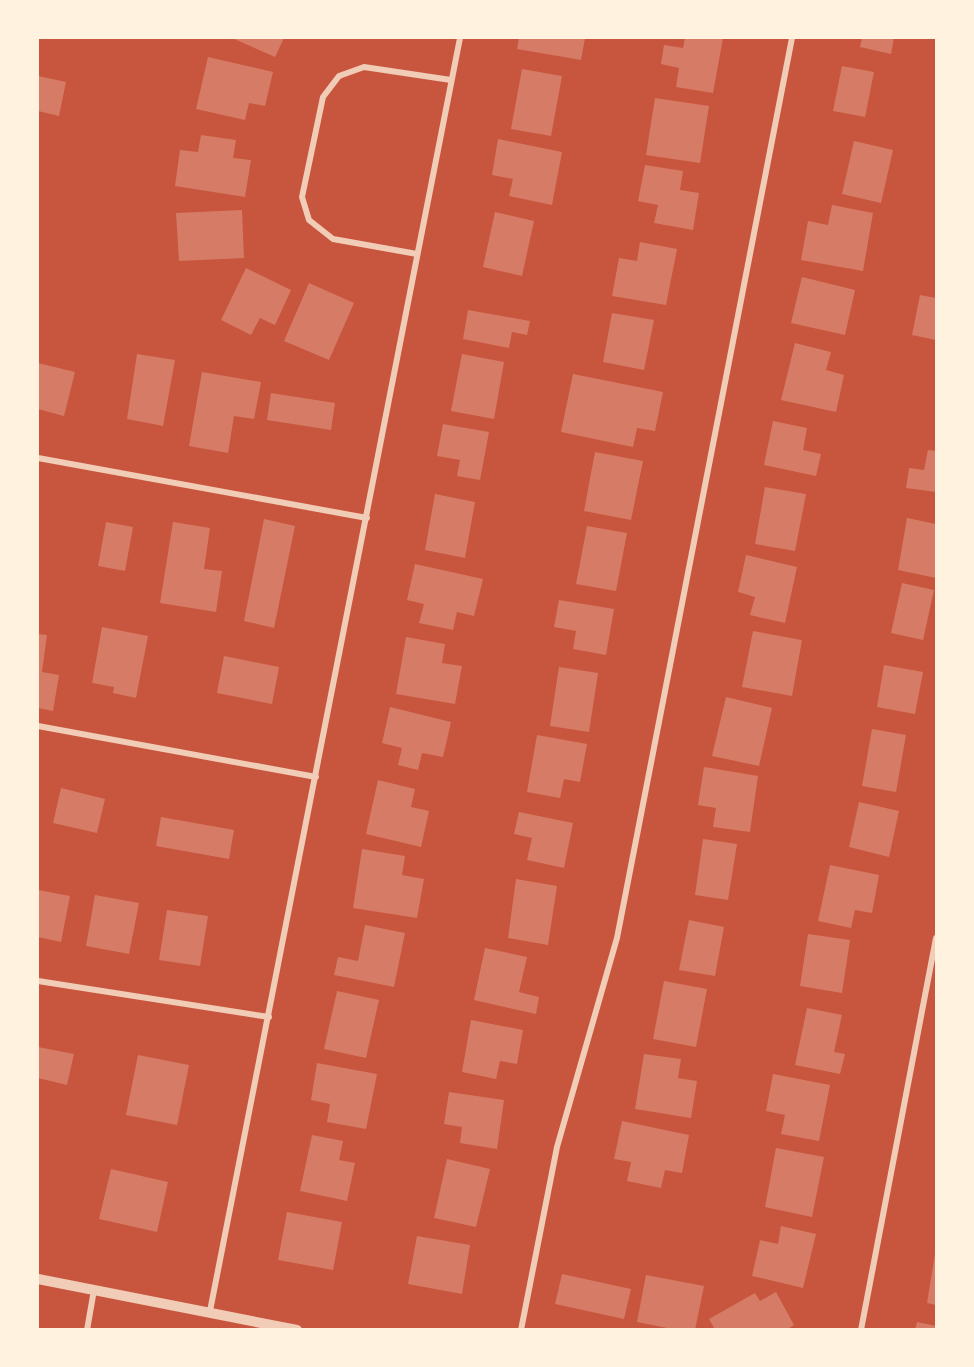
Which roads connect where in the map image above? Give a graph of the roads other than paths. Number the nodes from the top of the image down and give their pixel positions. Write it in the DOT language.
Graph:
graph roads {
  1 [pos="460,38"];
  2 [pos="792,38"];
  3 [pos="451,81"];
  4 [pos="417,254"];
  5 [pos="38,458"];
  6 [pos="368,518"];
  7 [pos="38,726"];
  8 [pos="316,777"];
  9 [pos="936,938"];
  10 [pos="38,981"];
  11 [pos="269,1017"];
  12 [pos="38,1279"];
  13 [pos="94,1290"];
  14 [pos="210,1311"];
  15 [pos="87,1329"];
  16 [pos="297,1329"];
  17 [pos="521,1329"];
  18 [pos="861,1329"];
  1 -- 3 [label="street"];
  2 -- 17 [label="street"];
  3 -- 4 [label="street"];
  3 -- 4 [label="street"];
  4 -- 6 [label="street"];
  5 -- 6 [label="street"];
  6 -- 8 [label="street"];
  7 -- 8 [label="street"];
  8 -- 11 [label="street"];
  9 -- 18 [label="street"];
  10 -- 11 [label="street"];
  11 -- 14 [label="street"];
  12 -- 13 [label="street"];
  13 -- 14 [label="street"];
  13 -- 15 [label="street"];
  14 -- 16 [label="street"];
}
